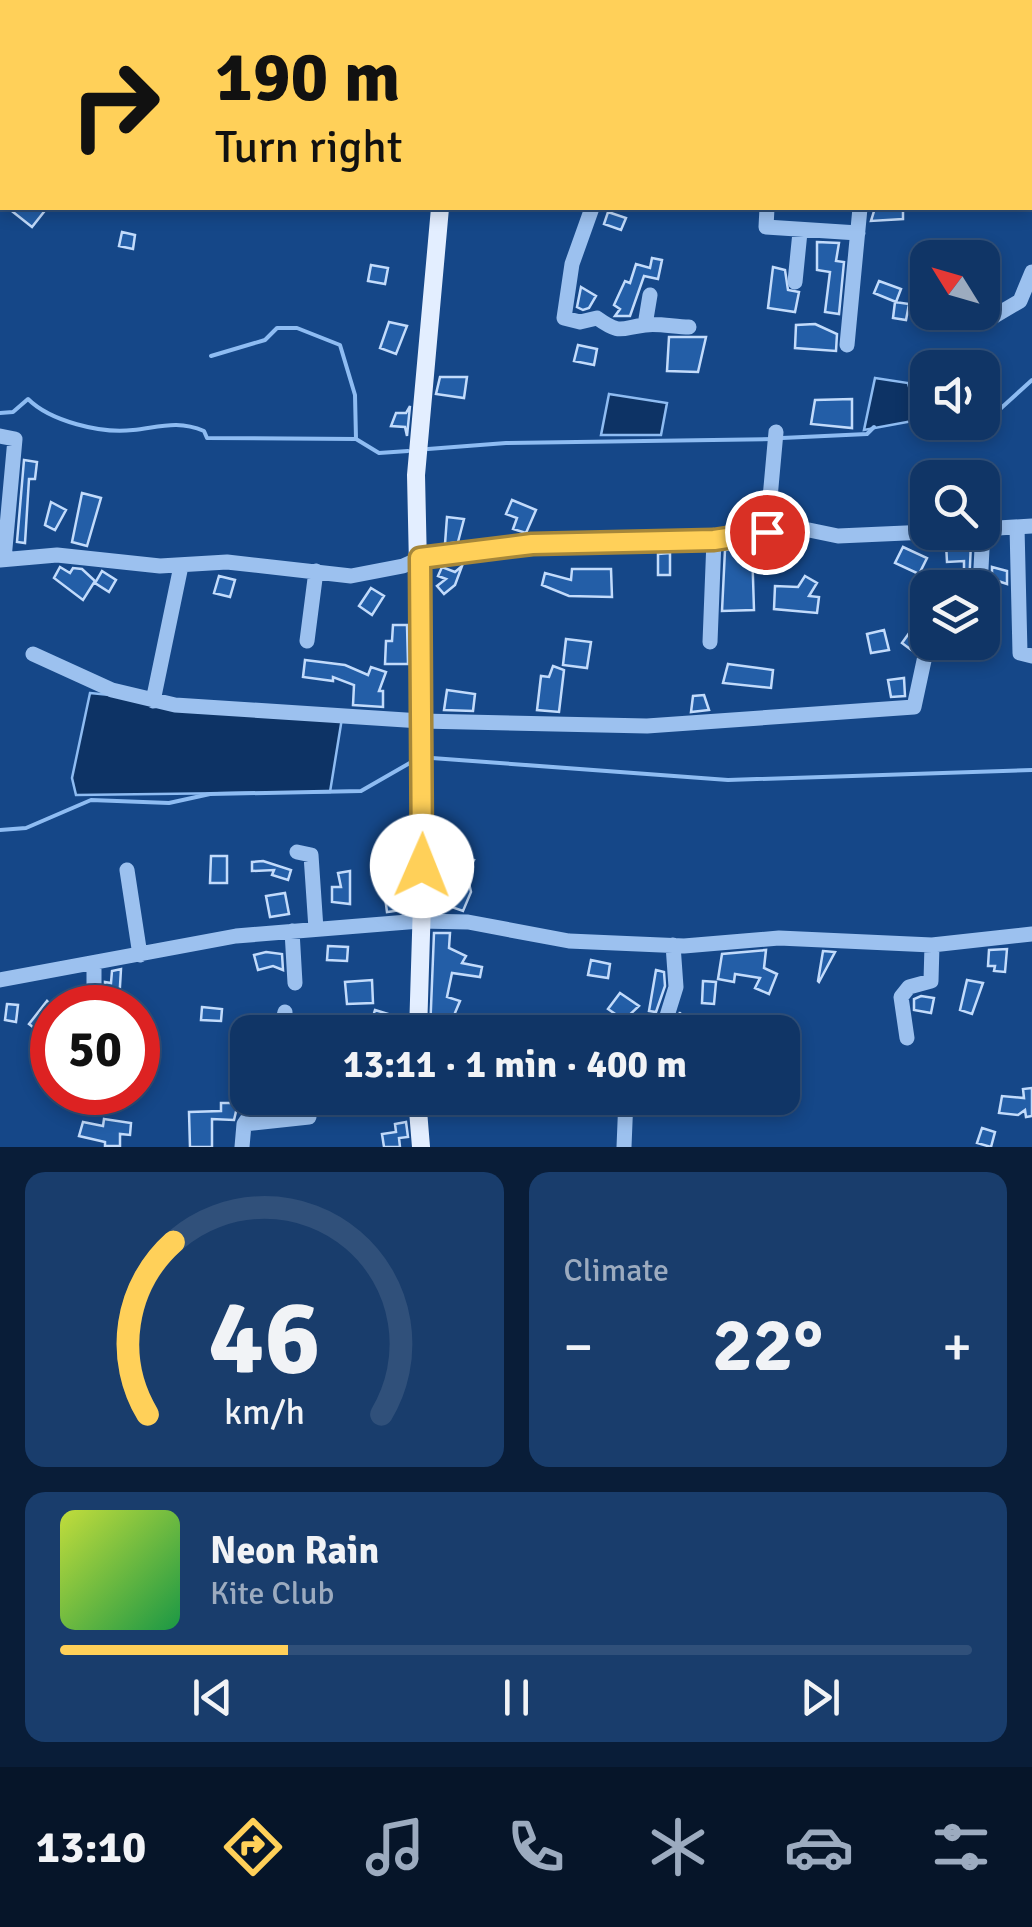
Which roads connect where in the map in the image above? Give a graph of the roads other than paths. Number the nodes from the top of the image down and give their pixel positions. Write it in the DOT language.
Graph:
graph roads {
  1 [pos="440,210"];
  2 [pos="591,210"];
  3 [pos="767,210"];
  4 [pos="860,210"];
  5 [pos="800,232"];
  6 [pos="858,233"];
  7 [pos="1032,272"];
  8 [pos="795,282"];
  9 [pos="650,296"];
  10 [pos="1000,313"];
  11 [pos="644,325"];
  12 [pos="689,327"];
  13 [pos="847,345"];
  14 [pos="776,432"];
  15 [pos="0,436"];
  16 [pos="5,484"];
  17 [pos="1024,526"];
  18 [pos="767,532"];
  19 [pos="910,533"];
  20 [pos="714,540"];
  21 [pos="420,558"];
  22 [pos="2,560"];
  23 [pos="181,566"];
  24 [pos="316,571"];
  25 [pos="1026,616"];
  26 [pos="307,642"];
  27 [pos="710,642"];
  28 [pos="33,654"];
  29 [pos="1032,656"];
  30 [pos="924,660"];
  31 [pos="153,701"];
  32 [pos="421,720"];
  33 [pos="298,852"];
  34 [pos="127,870"];
  35 [pos="420,921"];
  36 [pos="316,929"];
  37 [pos="292,931"];
  38 [pos="1032,934"];
  39 [pos="672,945"];
  40 [pos="932,945"];
  41 [pos="140,955"];
  42 [pos="94,963"];
  43 [pos="0,980"];
  44 [pos="295,983"];
  45 [pos="94,985"];
  46 [pos="285,1012"];
  47 [pos="284,1015"];
  48 [pos="418,1015"];
  49 [pos="667,1015"];
  50 [pos="906,1038"];
  51 [pos="250,1115"];
  52 [pos="418,1115"];
  53 [pos="625,1115"];
  54 [pos="309,1117"];
  55 [pos="244,1124"];
  56 [pos="242,1147"];
  57 [pos="420,1147"];
  58 [pos="624,1147"];
  1 -- 21 [label="main road"];
  2 -- 11 [label="street"];
  3 -- 5 [label="street"];
  4 -- 6 [label="street"];
  5 -- 6 [label="street"];
  5 -- 8 [label="street"];
  6 -- 13 [label="street"];
  7 -- 10 [label="street"];
  9 -- 11 [label="street"];
  11 -- 12 [label="street"];
  14 -- 18 [label="street"];
  15 -- 16 [label="street"];
  16 -- 22 [label="street"];
  17 -- 25 [label="street"];
  18 -- 19 [label="street"];
  18 -- 20 [label="street"];
  20 -- 21 [label="street"];
  20 -- 27 [label="street"];
  21 -- 24 [label="street"];
  21 -- 32 [label="main road"];
  22 -- 23 [label="street"];
  23 -- 24 [label="street"];
  23 -- 31 [label="street"];
  24 -- 26 [label="street"];
  25 -- 29 [label="street"];
  28 -- 31 [label="street"];
  30 -- 32 [label="street"];
  31 -- 32 [label="street"];
  32 -- 35 [label="main road"];
  33 -- 36 [label="street"];
  34 -- 41 [label="street"];
  35 -- 36 [label="street"];
  35 -- 39 [label="street"];
  35 -- 48 [label="main road"];
  36 -- 37 [label="street"];
  37 -- 41 [label="street"];
  37 -- 44 [label="street"];
  38 -- 40 [label="street"];
  39 -- 40 [label="street"];
  39 -- 49 [label="street"];
  40 -- 50 [label="street"];
  41 -- 42 [label="street"];
  42 -- 43 [label="street"];
  42 -- 45 [label="street"];
  46 -- 47 [label="street"];
  51 -- 55 [label="street"];
  52 -- 57 [label="main road"];
  53 -- 58 [label="street"];
  54 -- 55 [label="street"];
  55 -- 56 [label="street"];
}
